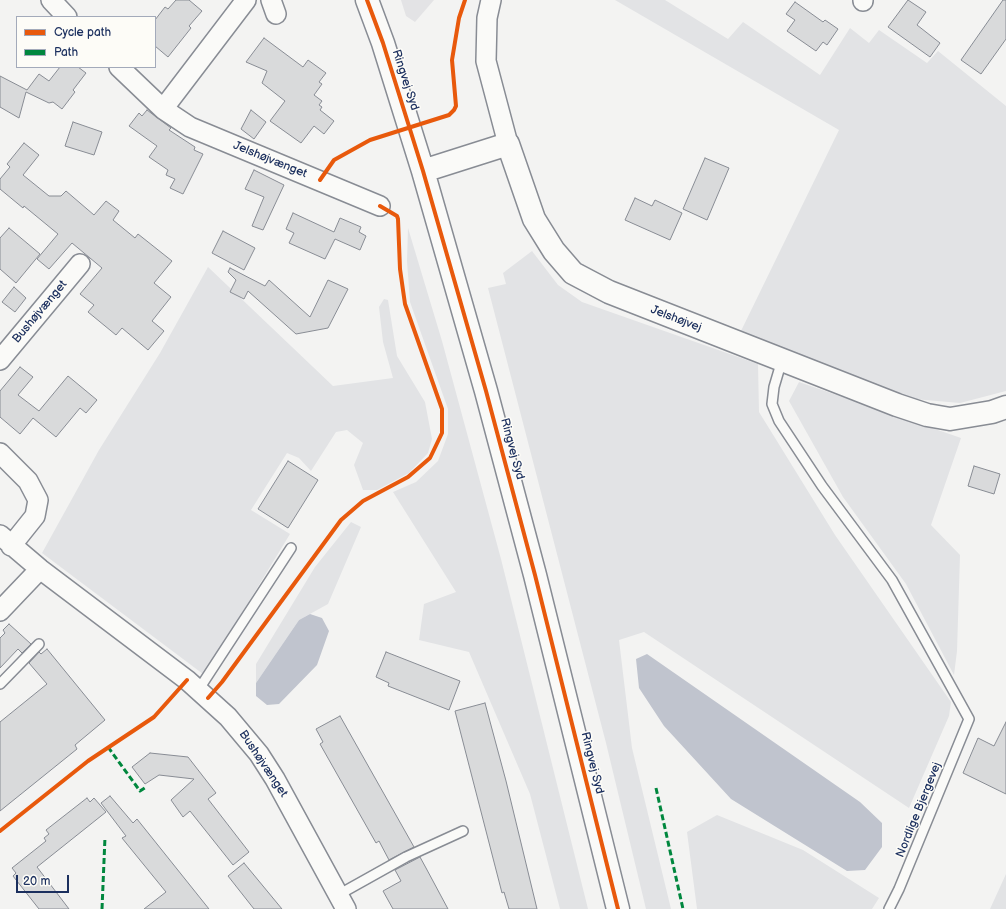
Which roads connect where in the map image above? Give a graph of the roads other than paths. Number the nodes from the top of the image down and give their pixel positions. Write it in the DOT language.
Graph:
graph roads {
  1 [pos="52,0"];
  2 [pos="246,0"];
  3 [pos="367,0"];
  4 [pos="491,0"];
  5 [pos="66,16"];
  6 [pos="120,68"];
  7 [pos="163,110"];
  8 [pos="508,144"];
  9 [pos="423,171"];
  10 [pos="380,206"];
  11 [pos="80,264"];
  12 [pos="0,360"];
  13 [pos="782,360"];
  14 [pos="1006,407"];
  15 [pos="0,453"];
  16 [pos="6,540"];
  17 [pos="291,548"];
  18 [pos="40,569"];
  19 [pos="0,611"];
  20 [pos="39,644"];
  21 [pos="0,684"];
  22 [pos="199,689"];
  23 [pos="463,831"];
  24 [pos="342,902"];
  25 [pos="618,909"];
  26 [pos="889,909"];
  1 -- 5 [label="street"];
  2 -- 7 [label="street"];
  3 -- 9 [label="main road, Ringvej Syd"];
  4 -- 8 [label="street"];
  6 -- 7 [label="street, Jelshøjvænget"];
  7 -- 10 [label="street, Jelshøjvænget"];
  8 -- 9 [label="main road"];
  8 -- 13 [label="main road, Jelshøjvej"];
  9 -- 25 [label="main road, Ringvej Syd"];
  11 -- 12 [label="street, Bushøjvænget"];
  13 -- 14 [label="main road, Jelshøjvej"];
  13 -- 26 [label="lane, Nordlige Bjergevej"];
  15 -- 16 [label="street, Bushøjvænget"];
  16 -- 18 [label="street, Bushøjvænget"];
  17 -- 22 [label="lane"];
  18 -- 19 [label="street"];
  18 -- 22 [label="street, Bushøjvænget"];
  20 -- 21 [label="lane"];
  22 -- 24 [label="street, Bushøjvænget"];
  23 -- 24 [label="lane"];
}
